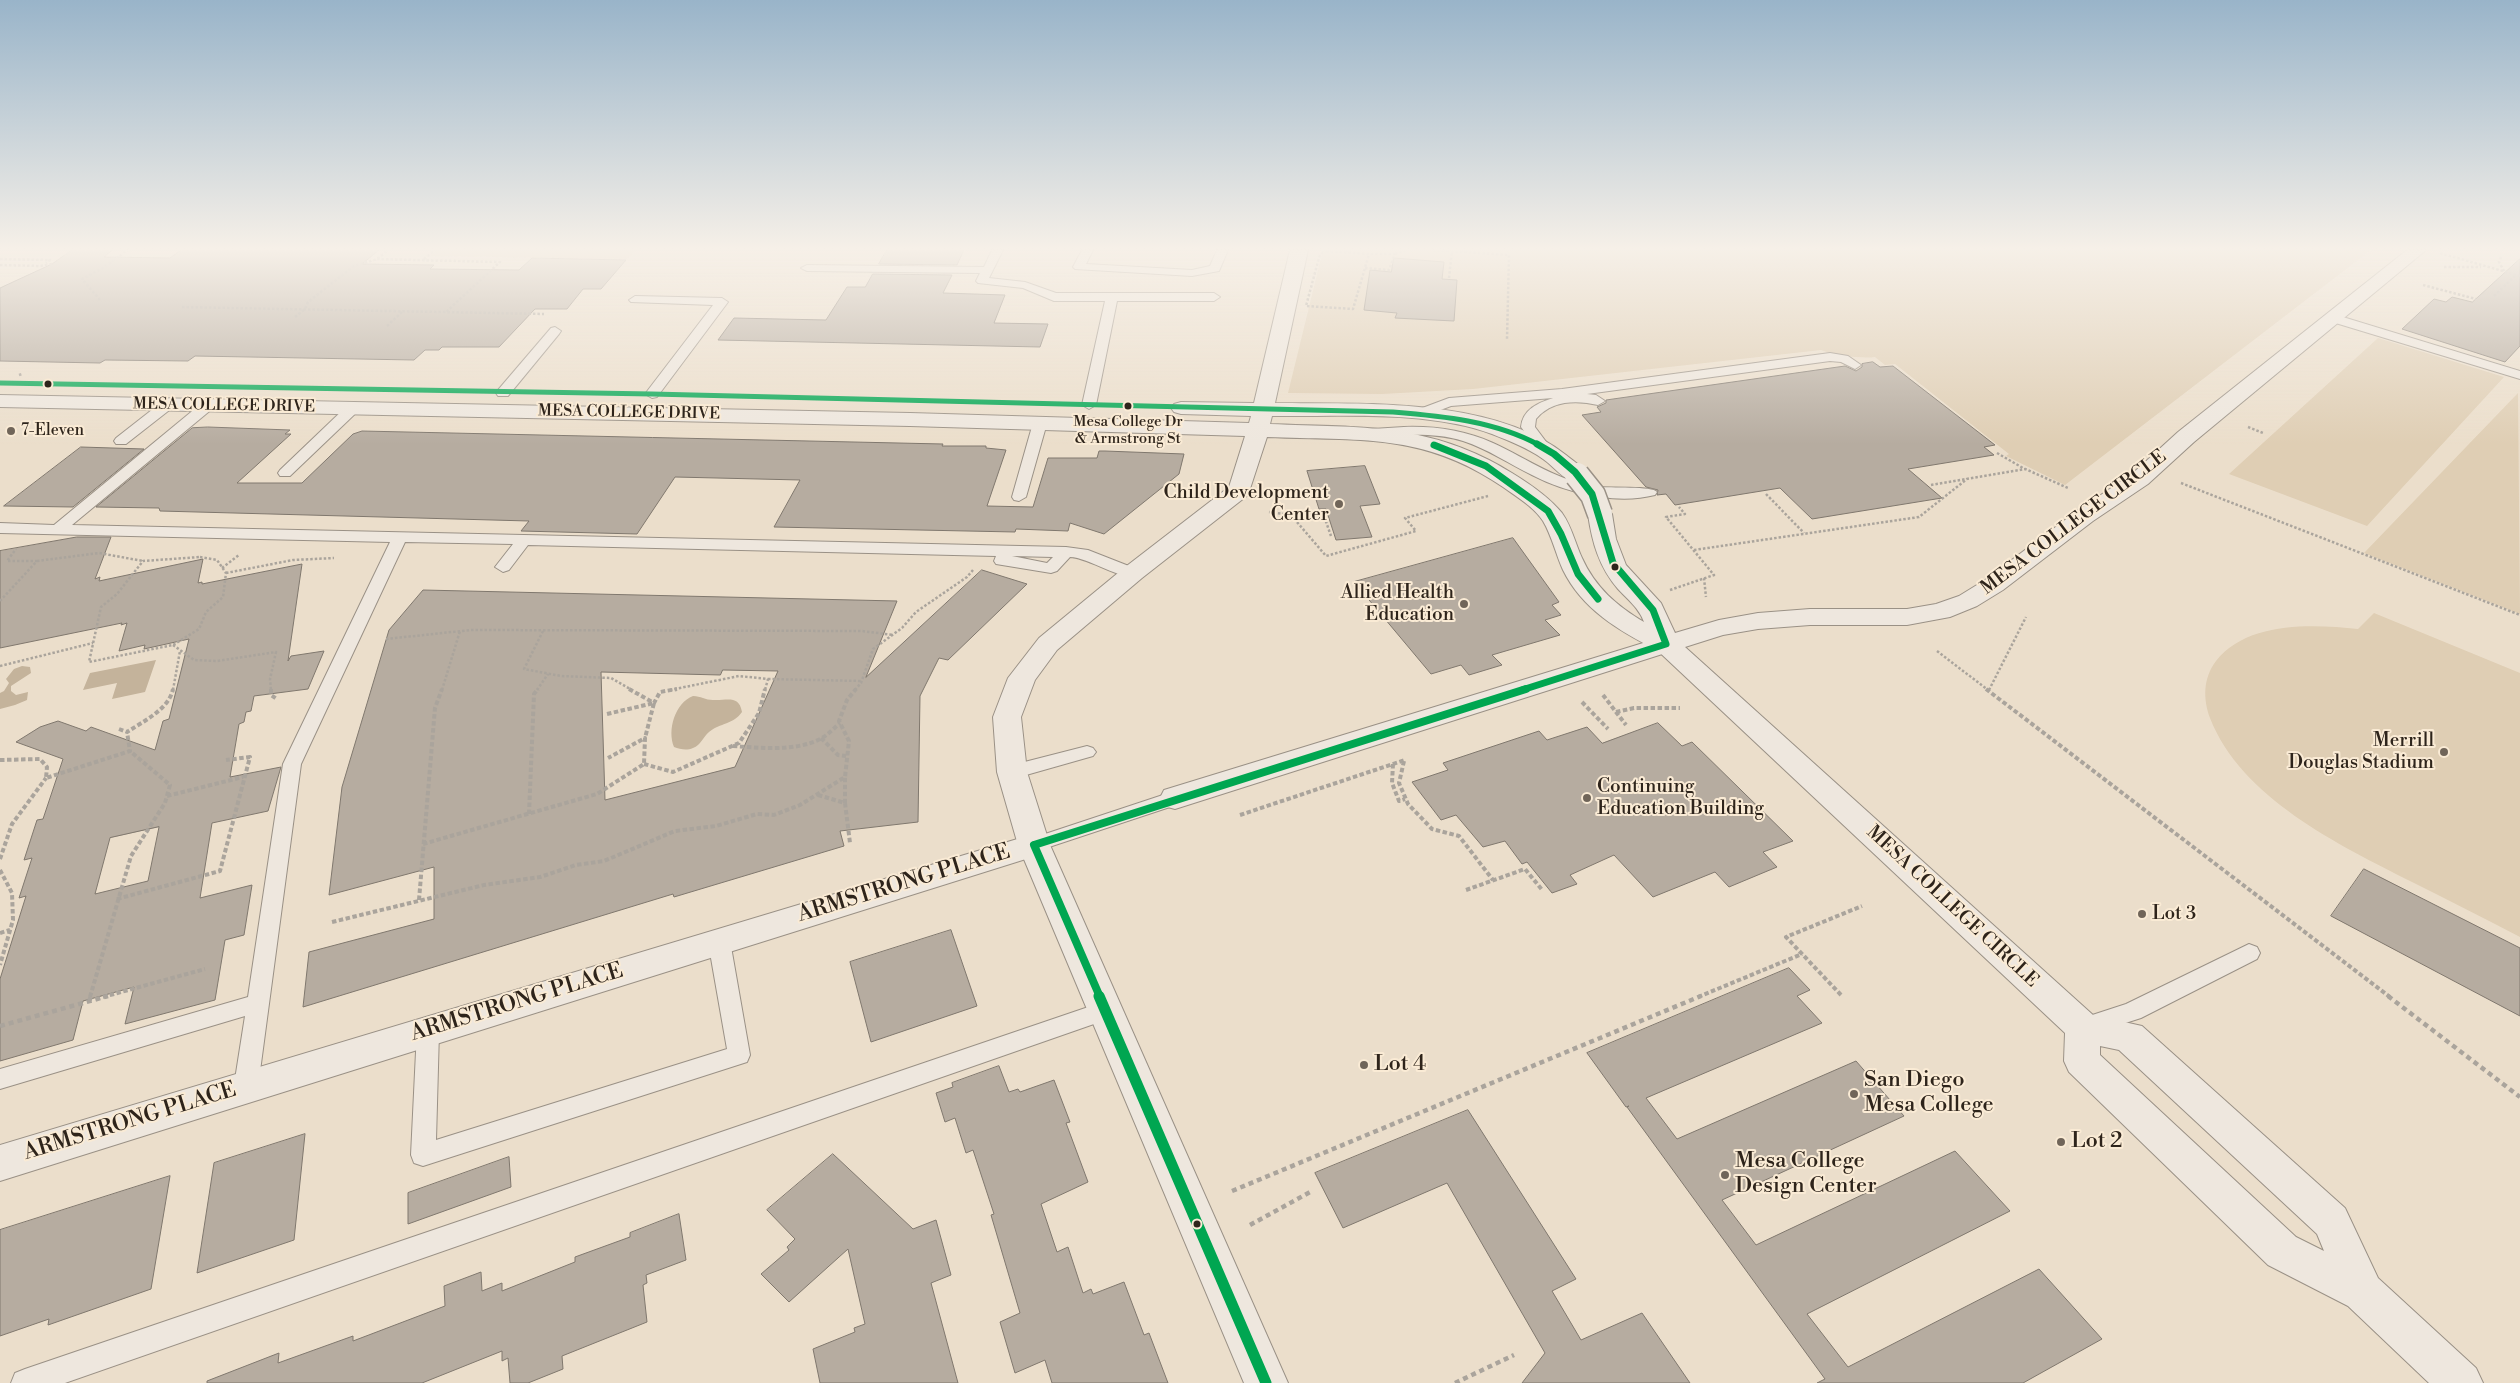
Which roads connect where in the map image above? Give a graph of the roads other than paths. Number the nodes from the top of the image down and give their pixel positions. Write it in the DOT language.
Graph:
graph roads {
  1 [pos="712,315"];
  2 [pos="1108,315"];
  3 [pos="1284,315"];
  4 [pos="2338,315"];
  5 [pos="2333,318"];
  6 [pos="556,331"];
  7 [pos="1855,365"];
  8 [pos="2518,373"];
  9 [pos="14,377"];
  10 [pos="503,393"];
  11 [pos="652,394"];
  12 [pos="0,401"];
  13 [pos="1598,401"];
  14 [pos="167,405"];
  15 [pos="1089,405"];
  16 [pos="207,406"];
  17 [pos="352,409"];
  18 [pos="638,413"];
  19 [pos="1422,413"];
  20 [pos="1261,419"];
  21 [pos="1040,423"];
  22 [pos="1367,433"];
  23 [pos="121,441"];
  24 [pos="1546,451"];
  25 [pos="286,473"];
  26 [pos="1650,492"];
  27 [pos="1019,496"];
  28 [pos="0,528"];
  29 [pos="58,529"];
  30 [pos="400,537"];
  31 [pos="524,540"];
  32 [pos="503,567"];
  33 [pos="1133,573"];
  34 [pos="1666,644"];
  35 [pos="1087,752"];
  36 [pos="1012,772"];
  37 [pos="1175,798"];
  38 [pos="1034,844"];
  39 [pos="719,941"];
  40 [pos="2249,953"];
  41 [pos="258,1003"];
  42 [pos="1106,1010"];
  43 [pos="2083,1028"];
  44 [pos="428,1031"];
  45 [pos="0,1079"];
  46 [pos="246,1086"];
  47 [pos="0,1163"];
  48 [pos="2364,1292"];
  49 [pos="25,1383"];
  50 [pos="1266,1383"];
  51 [pos="2461,1383"];
  1 -- 11 [label="lane"];
  2 -- 15 [label="lane"];
  3 -- 20 [label="street"];
  4 -- 5 [label="street, MESA COLLEGE CIRCLE"];
  5 -- 8 [label="lane"];
  5 -- 34 [label="street, MESA COLLEGE CIRCLE"];
  6 -- 10 [label="lane"];
  7 -- 19 [label="lane"];
  9 -- 10 [label="street, MESA COLLEGE DRIVE"];
  10 -- 11 [label="street, MESA COLLEGE DRIVE"];
  11 -- 15 [label="street, MESA COLLEGE DRIVE"];
  11 -- 18 [label="street"];
  12 -- 14 [label="street, MESA COLLEGE DRIVE"];
  13 -- 24 [label="lane"];
  14 -- 16 [label="street, MESA COLLEGE DRIVE"];
  14 -- 23 [label="lane"];
  15 -- 20 [label="street, MESA COLLEGE DRIVE"];
  16 -- 17 [label="street, MESA COLLEGE DRIVE"];
  16 -- 29 [label="lane"];
  17 -- 18 [label="street, MESA COLLEGE DRIVE"];
  17 -- 25 [label="lane"];
  18 -- 21 [label="street, MESA COLLEGE DRIVE"];
  19 -- 20 [label="street, MESA COLLEGE CIRCLE"];
  19 -- 24 [label="street, MESA COLLEGE CIRCLE"];
  20 -- 21 [label="street, MESA COLLEGE DRIVE"];
  20 -- 22 [label="street, MESA COLLEGE CIRCLE"];
  20 -- 33 [label="street"];
  21 -- 27 [label="lane"];
  22 -- 26 [label="lane"];
  22 -- 34 [label="street, MESA COLLEGE CIRCLE"];
  24 -- 34 [label="street, MESA COLLEGE CIRCLE, bridge"];
  28 -- 29 [label="lane"];
  29 -- 30 [label="lane"];
  30 -- 31 [label="lane"];
  30 -- 41 [label="lane"];
  31 -- 32 [label="lane"];
  31 -- 33 [label="lane"];
  33 -- 36 [label="street"];
  34 -- 37 [label="street"];
  34 -- 43 [label="street, MESA COLLEGE CIRCLE"];
  35 -- 36 [label="lane"];
  36 -- 38 [label="street"];
  37 -- 38 [label="lane"];
  38 -- 39 [label="street, ARMSTRONG PLACE"];
  38 -- 42 [label="street"];
  39 -- 44 [label="street, ARMSTRONG PLACE"];
  39 -- 44 [label="lane"];
  40 -- 43 [label="lane"];
  41 -- 45 [label="lane"];
  41 -- 46 [label="lane"];
  42 -- 49 [label="lane"];
  42 -- 50 [label="street"];
  43 -- 48 [label="street"];
  43 -- 48 [label="street"];
  44 -- 46 [label="street, ARMSTRONG PLACE"];
  46 -- 47 [label="street, ARMSTRONG PLACE"];
  48 -- 51 [label="street"];
}
